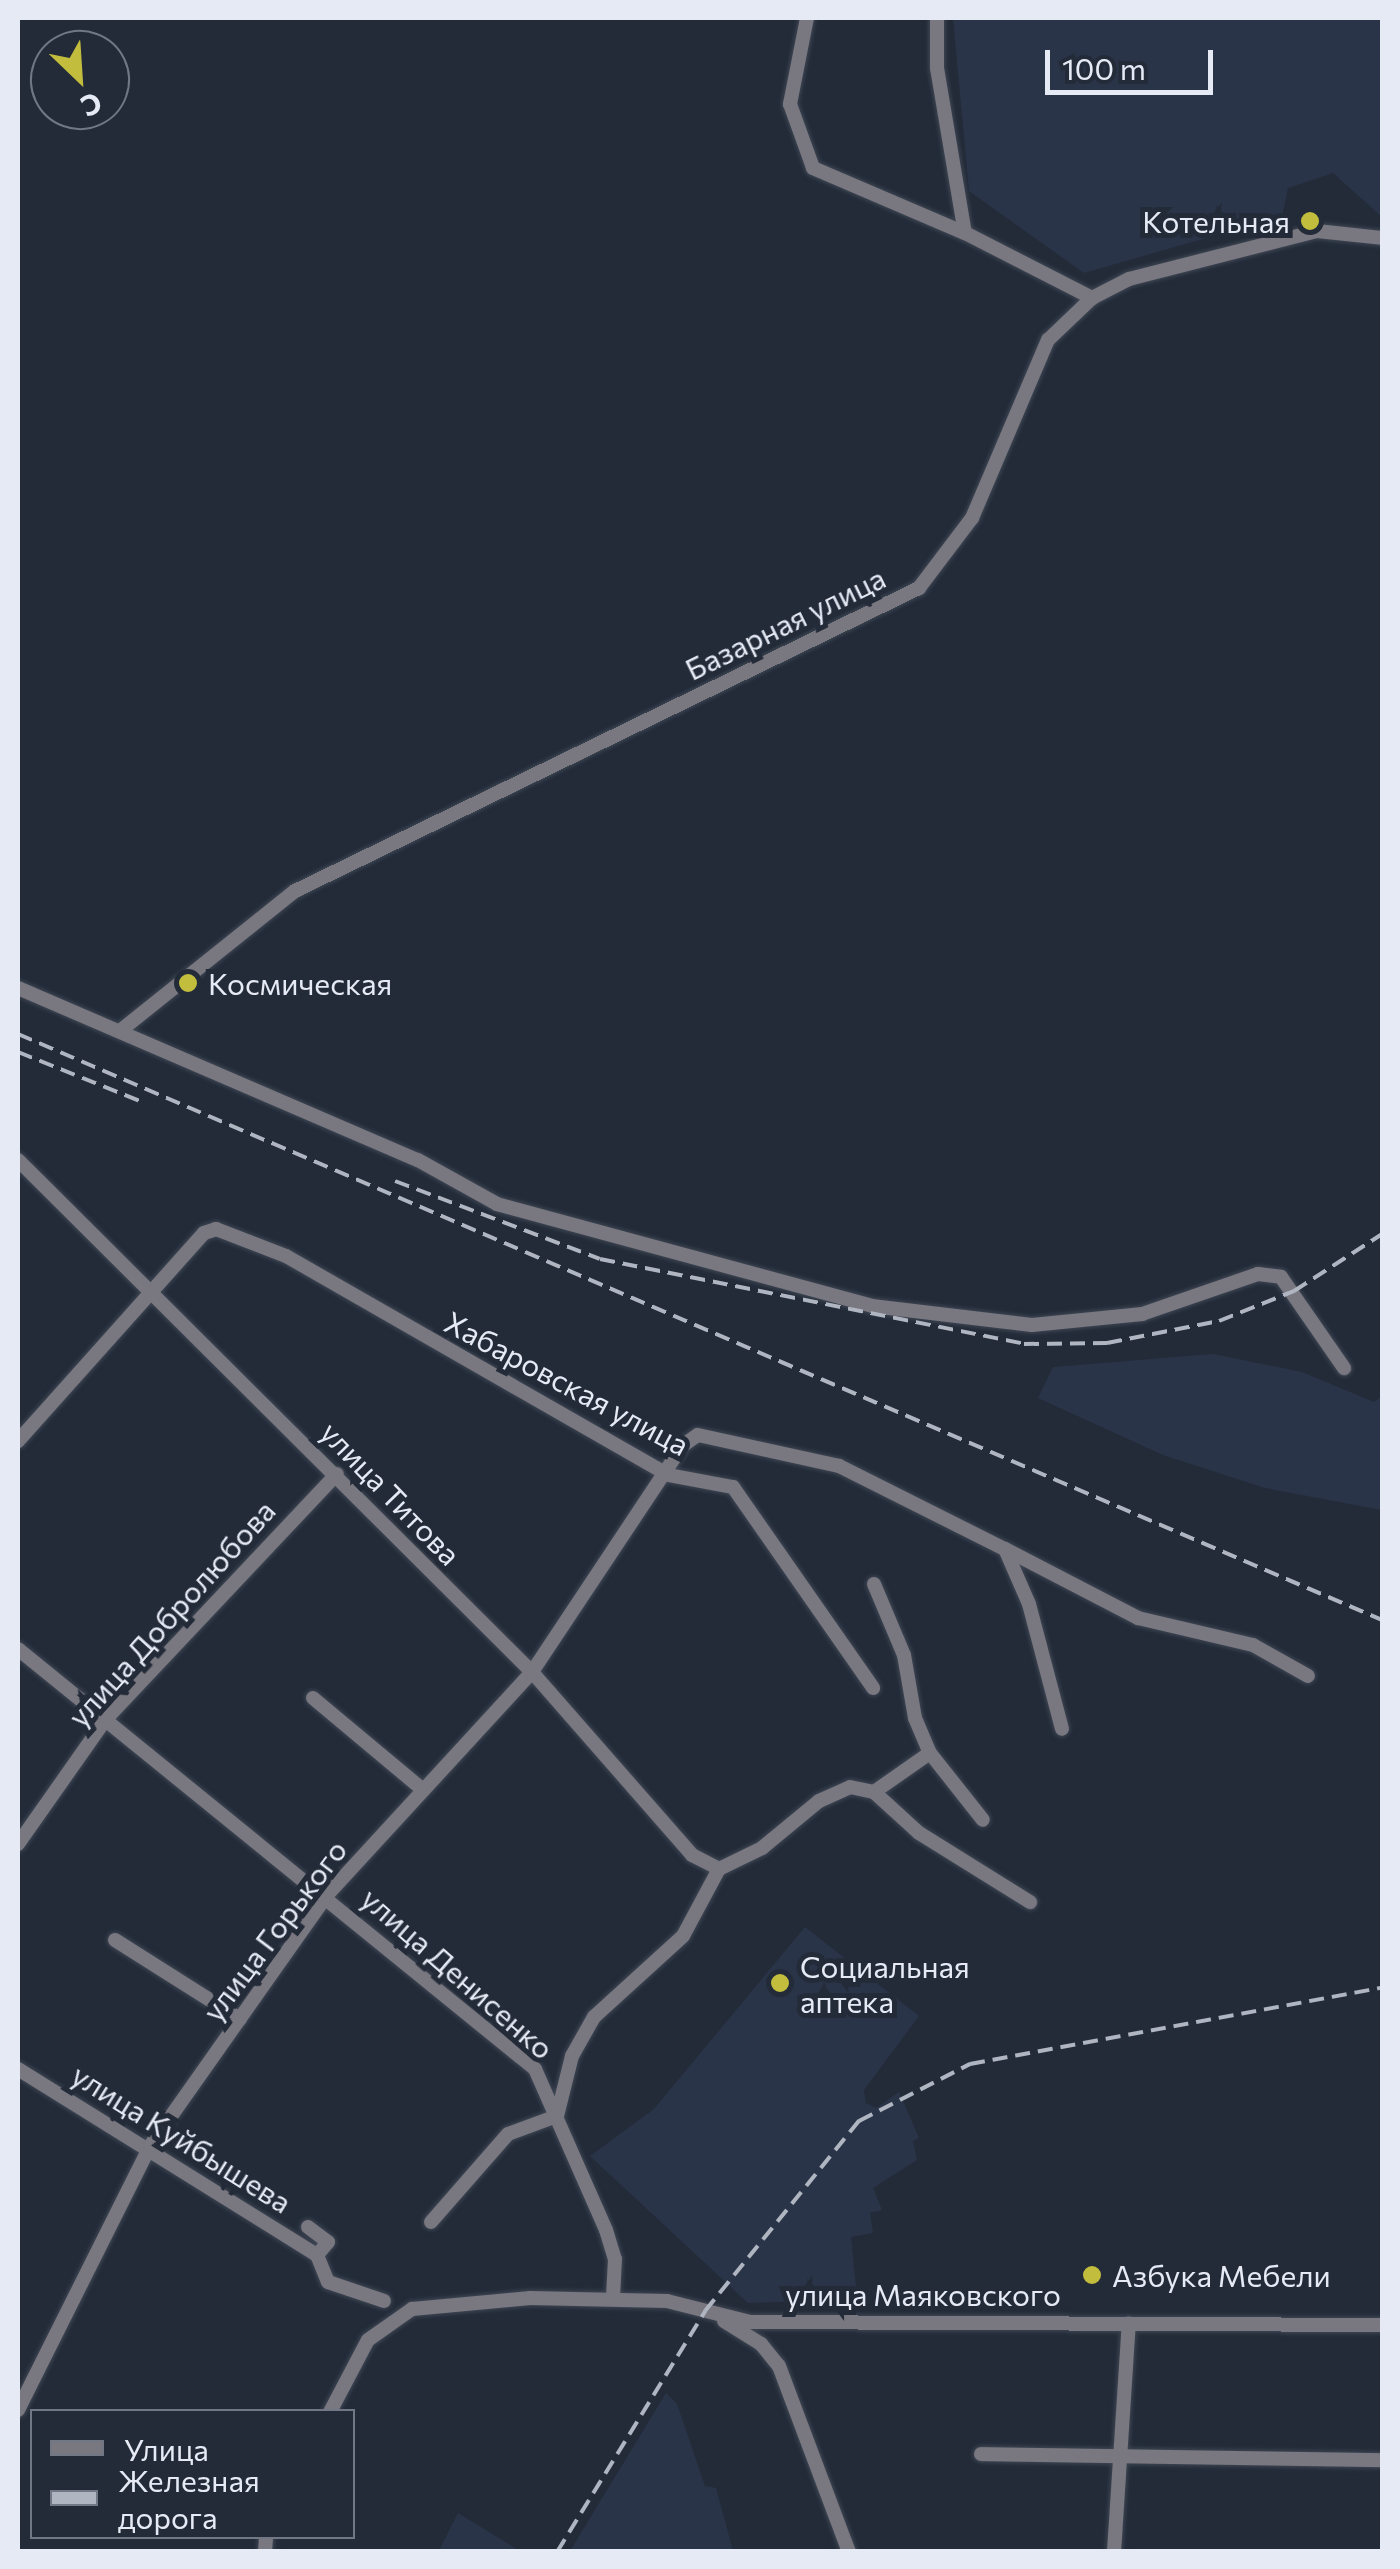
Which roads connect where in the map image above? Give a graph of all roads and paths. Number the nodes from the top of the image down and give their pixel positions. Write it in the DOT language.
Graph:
graph roads {
  1 [pos="807,18"];
  2 [pos="937,18"];
  3 [pos="965,234"];
  4 [pos="1382,238"];
  5 [pos="1092,298"];
  6 [pos="18,988"];
  7 [pos="120,1031"];
  8 [pos="18,1160"];
  9 [pos="150,1298"];
  10 [pos="1344,1368"];
  11 [pos="21,1431"];
  12 [pos="337,1474"];
  13 [pos="668,1475"];
  14 [pos="1005,1549"];
  15 [pos="874,1584"];
  16 [pos="18,1649"];
  17 [pos="532,1672"];
  18 [pos="1308,1676"];
  19 [pos="874,1688"];
  20 [pos="313,1698"];
  21 [pos="105,1720"];
  22 [pos="1062,1730"];
  23 [pos="930,1753"];
  24 [pos="423,1790"];
  25 [pos="874,1792"];
  26 [pos="983,1820"];
  27 [pos="18,1844"];
  28 [pos="719,1868"];
  29 [pos="327,1895"];
  30 [pos="1030,1902"];
  31 [pos="115,1940"];
  32 [pos="240,2019"];
  33 [pos="18,2069"];
  34 [pos="557,2116"];
  35 [pos="150,2146"];
  36 [pos="431,2222"];
  37 [pos="308,2227"];
  38 [pos="316,2255"];
  39 [pos="613,2297"];
  40 [pos="384,2301"];
  41 [pos="705,2312"];
  42 [pos="1129,2324"];
  43 [pos="1382,2325"];
  44 [pos="332,2409"];
  45 [pos="18,2410"];
  46 [pos="981,2454"];
  47 [pos="1119,2456"];
  48 [pos="1379,2460"];
  49 [pos="849,2552"];
  50 [pos="1114,2552"];
  1 -- 3 [label="street"];
  2 -- 3 [label="street"];
  3 -- 5 [label="street"];
  4 -- 5 [label="street, Базарная улица"];
  5 -- 7 [label="street, Базарная улица"];
  6 -- 7 [label="street"];
  7 -- 10 [label="street"];
  8 -- 9 [label="street, улица Титова"];
  9 -- 11 [label="street"];
  9 -- 12 [label="street, улица Титова"];
  9 -- 13 [label="street, Хабаровская улица"];
  12 -- 17 [label="street, улица Титова"];
  12 -- 21 [label="street, улица Добролюбова"];
  13 -- 14 [label="street, улица Горького"];
  13 -- 17 [label="street, улица Горького"];
  13 -- 19 [label="street, Хабаровская улица"];
  14 -- 18 [label="street"];
  14 -- 22 [label="street"];
  15 -- 23 [label="street"];
  16 -- 21 [label="street, улица Денисенко"];
  17 -- 24 [label="street, улица Горького"];
  17 -- 28 [label="street, улица Титова"];
  20 -- 24 [label="street"];
  21 -- 27 [label="street, улица Добролюбова"];
  21 -- 29 [label="street, улица Денисенко"];
  23 -- 25 [label="street"];
  23 -- 26 [label="street"];
  24 -- 29 [label="street, улица Горького"];
  25 -- 28 [label="street"];
  25 -- 30 [label="street"];
  28 -- 34 [label="street"];
  29 -- 32 [label="street, улица Горького"];
  29 -- 34 [label="street, улица Денисенко"];
  31 -- 32 [label="street"];
  32 -- 35 [label="street, улица Горького"];
  33 -- 35 [label="street, улица Куйбышева"];
  34 -- 36 [label="street"];
  34 -- 39 [label="street, улица Денисенко"];
  35 -- 38 [label="street, улица Куйбышева"];
  35 -- 45 [label="street, улица Горького"];
  37 -- 38 [label="street, улица Куйбышева"];
  38 -- 40 [label="street, улица Куйбышева"];
  39 -- 41 [label="street, улица Маяковского"];
  39 -- 44 [label="street, улица Маяковского"];
  41 -- 42 [label="street, улица Маяковского"];
  41 -- 49 [label="street"];
  42 -- 43 [label="street, улица Маяковского"];
  42 -- 47 [label="street"];
  46 -- 47 [label="street"];
  47 -- 48 [label="street"];
  47 -- 50 [label="street"];
}
